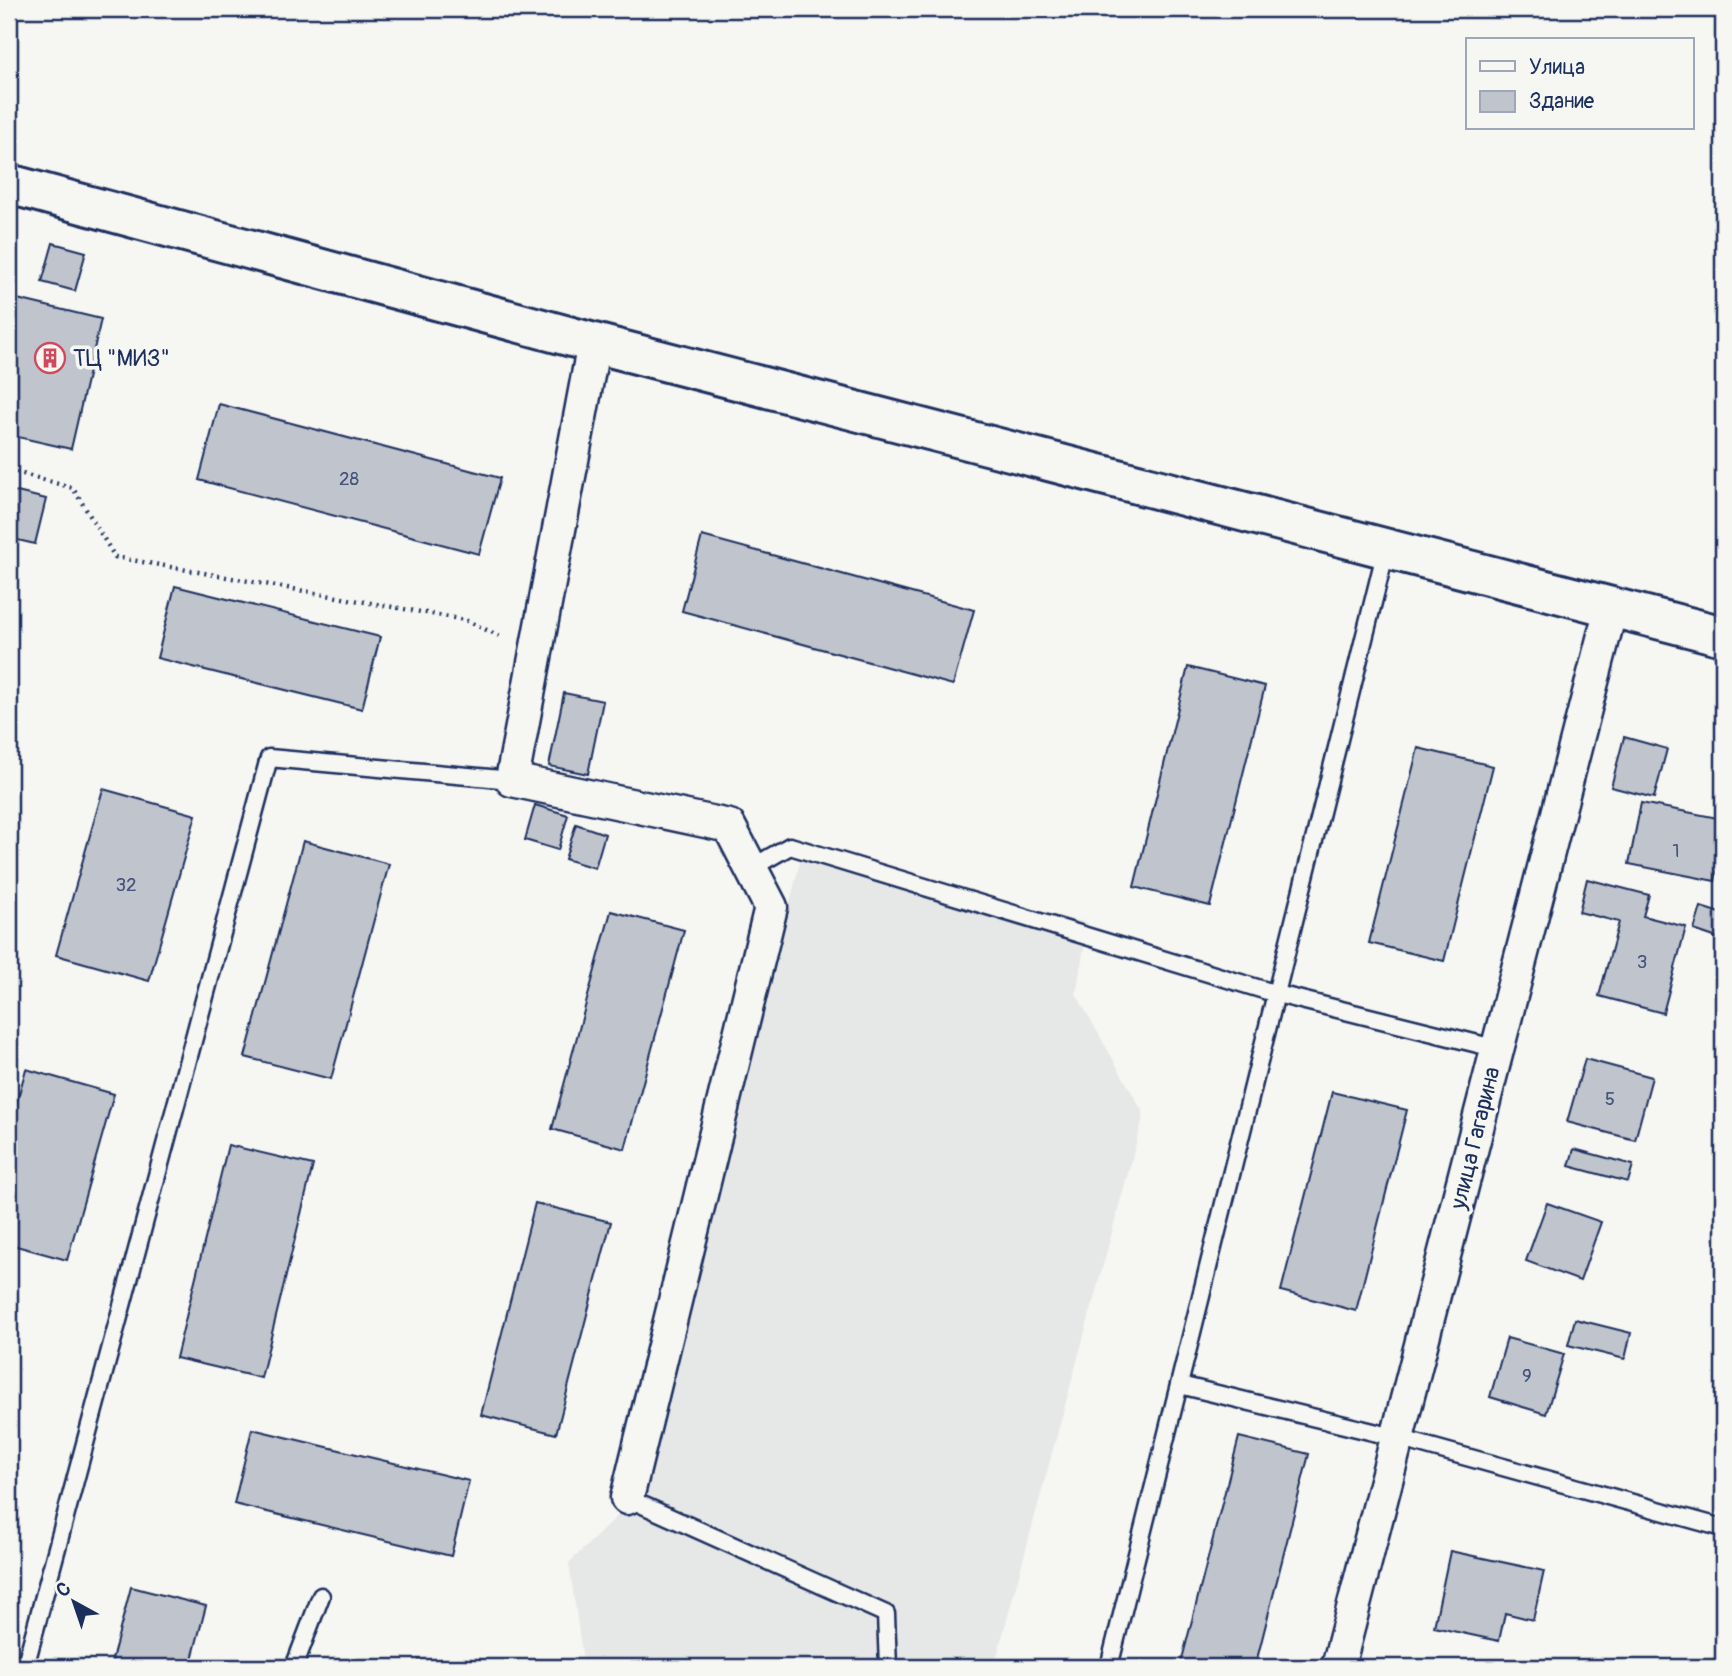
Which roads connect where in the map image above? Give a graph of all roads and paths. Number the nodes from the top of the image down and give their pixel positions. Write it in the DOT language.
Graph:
graph roads {
  1 [pos="9,184"];
  2 [pos="594,343"];
  3 [pos="9,470"];
  4 [pos="1387,550"];
  5 [pos="1611,608"];
  6 [pos="1723,636"];
  7 [pos="536,654"];
  8 [pos="512,780"];
  9 [pos="751,868"];
  10 [pos="1278,994"];
  11 [pos="1498,1049"];
  12 [pos="1180,1385"];
  13 [pos="1398,1438"];
  14 [pos="627,1498"];
  15 [pos="1723,1528"];
  16 [pos="321,1596"];
  17 [pos="25,1667"];
  18 [pos="294,1667"];
  19 [pos="888,1667"];
  20 [pos="1109,1667"];
  21 [pos="1338,1667"];
  1 -- 2 [label="street"];
  2 -- 4 [label="street"];
  2 -- 7 [label="street"];
  3 -- 7 [label="path"];
  4 -- 5 [label="street"];
  4 -- 10 [label="lane"];
  5 -- 6 [label="street"];
  5 -- 11 [label="street, улица Гагарина"];
  7 -- 8 [label="street"];
  8 -- 9 [label="street"];
  8 -- 17 [label="lane"];
  9 -- 10 [label="lane"];
  9 -- 14 [label="street"];
  10 -- 11 [label="lane"];
  10 -- 12 [label="lane"];
  11 -- 13 [label="street, улица Гагарина"];
  12 -- 13 [label="lane"];
  12 -- 20 [label="lane"];
  13 -- 15 [label="lane"];
  13 -- 21 [label="street, улица Гагарина"];
  14 -- 19 [label="lane"];
  16 -- 18 [label="lane"];
}
